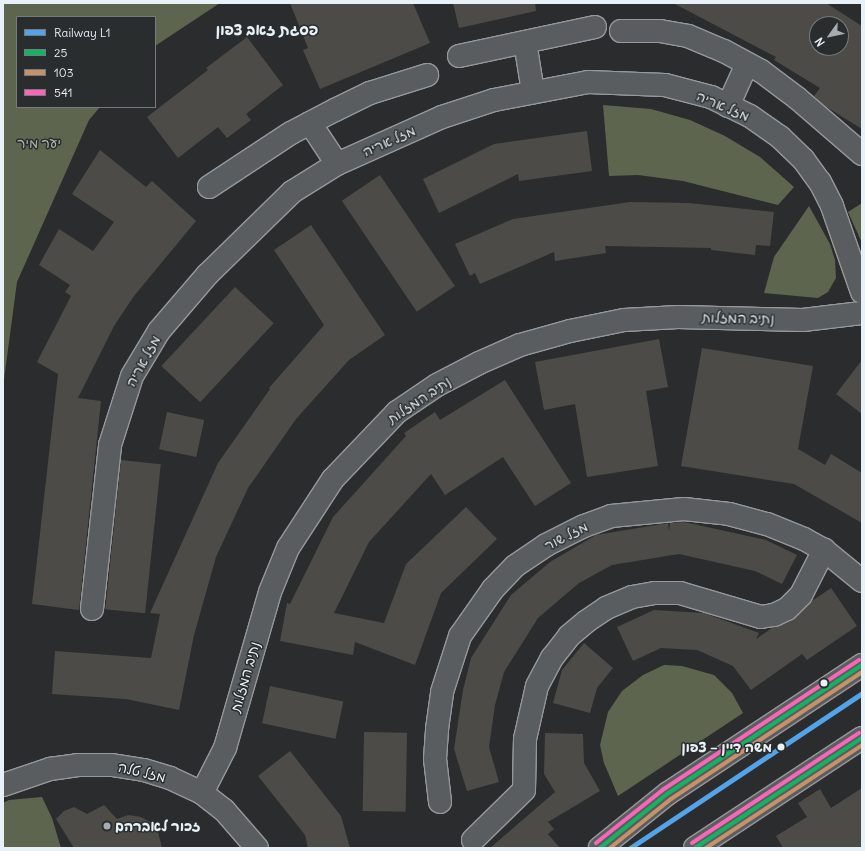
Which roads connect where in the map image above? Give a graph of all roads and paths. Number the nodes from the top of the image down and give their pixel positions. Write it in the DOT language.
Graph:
graph roads {
  1 [pos="595,27"];
  2 [pos="621,31"];
  3 [pos="525,42"];
  4 [pos="459,56"];
  5 [pos="747,64"];
  6 [pos="427,75"];
  7 [pos="533,92"];
  8 [pos="728,106"];
  9 [pos="310,123"];
  10 [pos="862,154"];
  11 [pos="337,164"];
  12 [pos="209,187"];
  13 [pos="862,292"];
  14 [pos="862,313"];
  15 [pos="824,550"];
  16 [pos="859,574"];
  17 [pos="92,609"];
  18 [pos="862,665"];
  19 [pos="862,738"];
  20 [pos="3,785"];
  21 [pos="202,793"];
  22 [pos="440,802"];
  23 [pos="473,840"];
  24 [pos="257,848"];
  25 [pos="600,848"];
  26 [pos="695,848"];
  1 -- 3 [label="street"];
  2 -- 5 [label="street"];
  3 -- 4 [label="street"];
  3 -- 7 [label="street"];
  5 -- 8 [label="street"];
  5 -- 10 [label="street"];
  6 -- 9 [label="street"];
  7 -- 8 [label="street, מזל אריה"];
  7 -- 11 [label="street, מזל אריה"];
  8 -- 13 [label="street, מזל אריה"];
  9 -- 11 [label="street"];
  9 -- 12 [label="street"];
  11 -- 17 [label="street, מזל אריה"];
  14 -- 21 [label="street, נתיב המזלות"];
  15 -- 16 [label="street, מזל שור"];
  15 -- 22 [label="street, מזל שור"];
  15 -- 23 [label="street"];
  18 -- 25 [label="street"];
  19 -- 26 [label="street"];
  20 -- 21 [label="street, מזל טלה"];
  21 -- 24 [label="street, מזל טלה"];
}
